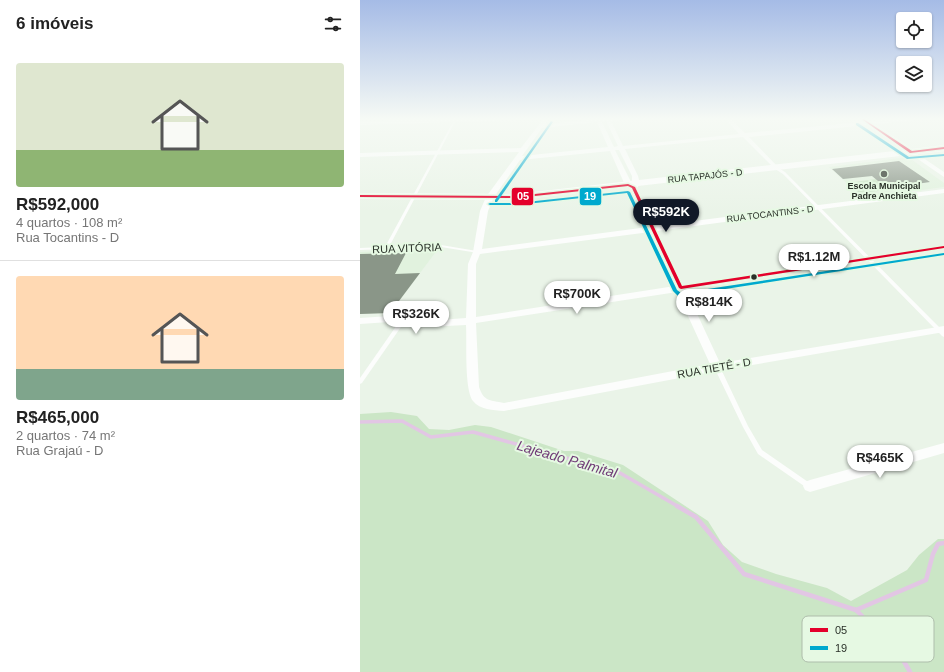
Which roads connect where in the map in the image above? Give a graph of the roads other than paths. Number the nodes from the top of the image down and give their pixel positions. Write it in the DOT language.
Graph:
graph roads {
  1 [pos="438,149"];
  2 [pos="607,149"];
  3 [pos="611,149"];
  4 [pos="621,149"];
  5 [pos="758,149"];
  6 [pos="764,149"];
  7 [pos="907,149"];
  8 [pos="933,149"];
  9 [pos="524,150"];
  10 [pos="437,152"];
  11 [pos="911,152"];
  12 [pos="360,154"];
  13 [pos="518,158"];
  14 [pos="780,170"];
  15 [pos="944,176"];
  16 [pos="633,185"];
  17 [pos="944,191"];
  18 [pos="414,195"];
  19 [pos="360,196"];
  20 [pos="490,197"];
  21 [pos="819,208"];
  22 [pos="653,229"];
  23 [pos="386,248"];
  24 [pos="944,248"];
  25 [pos="360,249"];
  26 [pos="477,252"];
  27 [pos="869,259"];
  28 [pos="680,288"];
  29 [pos="471,320"];
  30 [pos="360,321"];
  31 [pos="401,323"];
  32 [pos="942,331"];
  33 [pos="717,367"];
  34 [pos="360,382"];
  35 [pos="944,448"];
  36 [pos="810,486"];
  1 -- 10 [label="lane"];
  2 -- 13 [label="street"];
  3 -- 16 [label="street"];
  4 -- 16 [label="street"];
  5 -- 14 [label="street"];
  6 -- 14 [label="street"];
  7 -- 11 [label="street"];
  8 -- 11 [label="street, RUA TAPAJÓS - D"];
  9 -- 10 [label="street"];
  9 -- 13 [label="street"];
  10 -- 12 [label="street"];
  10 -- 18 [label="lane"];
  11 -- 14 [label="street, RUA TAPAJÓS - D"];
  11 -- 15 [label="street"];
  13 -- 20 [label="street"];
  14 -- 16 [label="street, RUA TAPAJÓS - D"];
  14 -- 21 [label="lane"];
  16 -- 20 [label="street, RUA TAPAJÓS - D"];
  16 -- 22 [label="street"];
  17 -- 21 [label="street, RUA TOCANTINS - D"];
  18 -- 19 [label="street, RUA TAPAJÓS - D"];
  18 -- 20 [label="street, RUA TAPAJÓS - D"];
  18 -- 23 [label="lane"];
  20 -- 26 [label="street"];
  21 -- 22 [label="street, RUA TOCANTINS - D"];
  21 -- 27 [label="lane"];
  22 -- 26 [label="street, RUA TOCANTINS - D"];
  22 -- 28 [label="street"];
  23 -- 25 [label="lane, RUA VITÓRIA"];
  23 -- 26 [label="lane, RUA VITÓRIA"];
  24 -- 27 [label="street"];
  26 -- 29 [label="street"];
  27 -- 28 [label="street"];
  27 -- 32 [label="lane"];
  28 -- 29 [label="street"];
  28 -- 33 [label="street"];
  29 -- 31 [label="street"];
  29 -- 33 [label="street, RUA TIETÊ - D"];
  30 -- 31 [label="street"];
  31 -- 34 [label="lane"];
  32 -- 33 [label="street, RUA TIETÊ - D"];
  33 -- 36 [label="lane"];
  35 -- 36 [label="street"];
}
